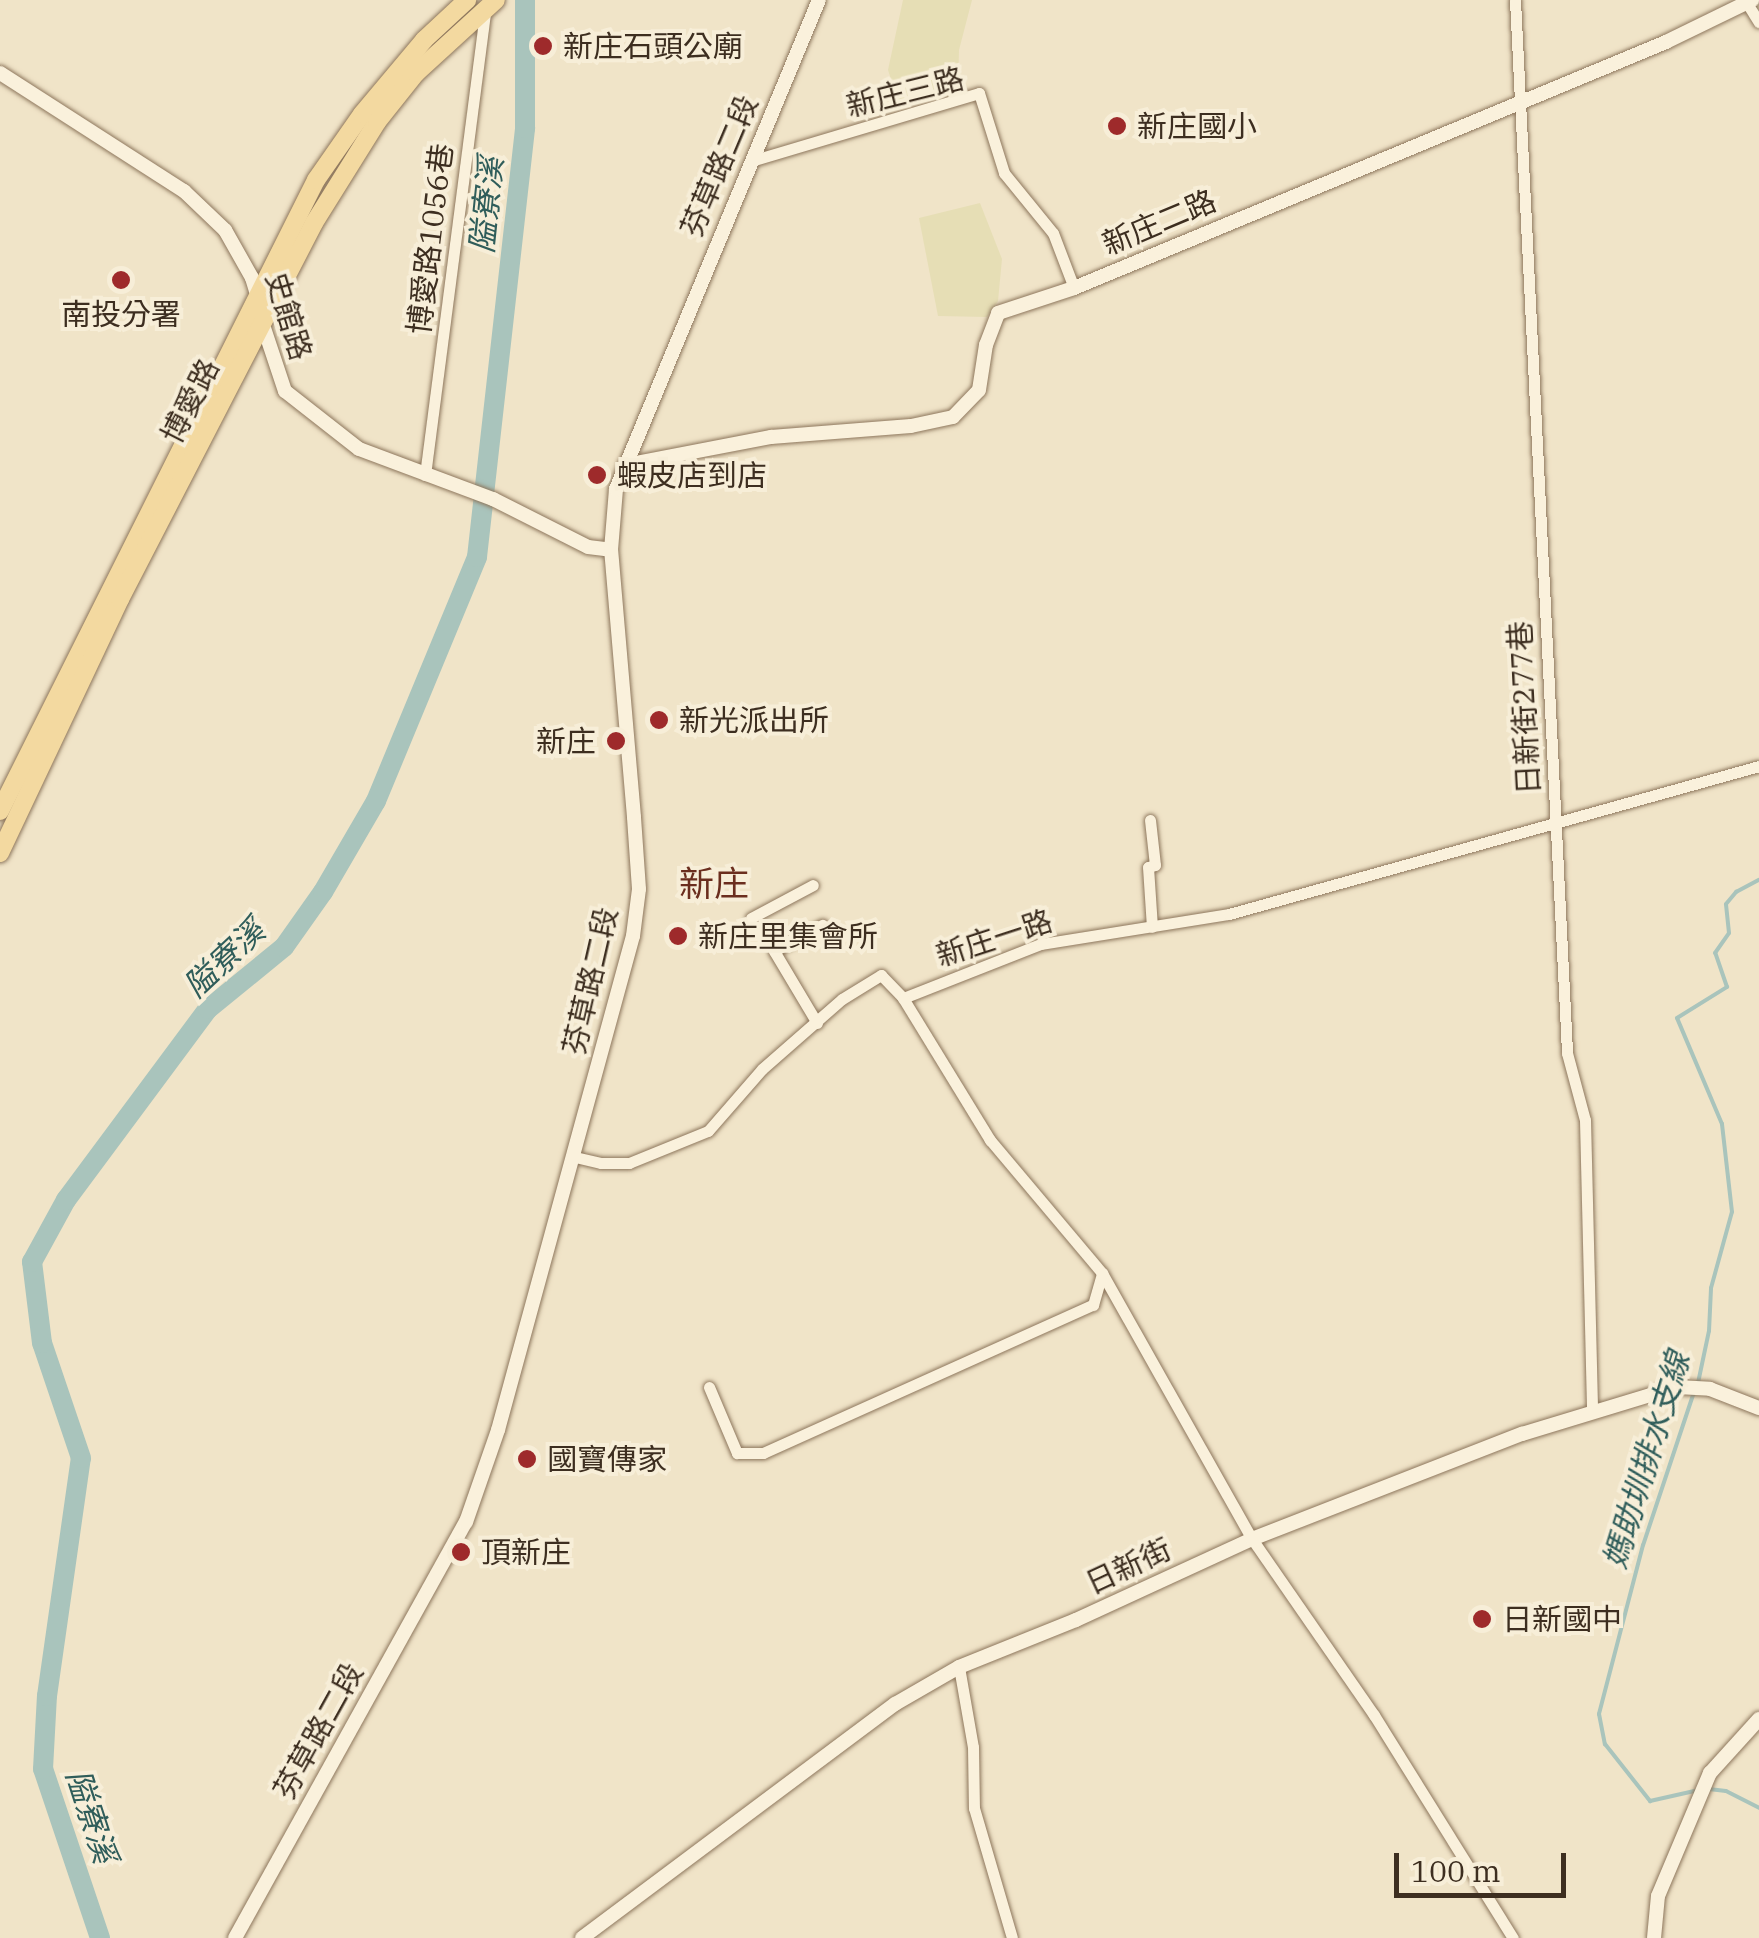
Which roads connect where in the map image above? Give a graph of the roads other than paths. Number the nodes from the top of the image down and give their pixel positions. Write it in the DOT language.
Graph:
graph roads {
  1 [pos="467,0"];
  2 [pos="818,0"];
  3 [pos="1515,0"];
  4 [pos="1748,1"];
  5 [pos="489,3"];
  6 [pos="1759,22"];
  7 [pos="0,73"];
  8 [pos="1519,103"];
  9 [pos="751,161"];
  10 [pos="1074,288"];
  11 [pos="258,296"];
  12 [pos="261,320"];
  13 [pos="626,465"];
  14 [pos="430,476"];
  15 [pos="611,550"];
  16 [pos="1759,766"];
  17 [pos="0,810"];
  18 [pos="1150,820"];
  19 [pos="1555,822"];
  20 [pos="0,853"];
  21 [pos="813,886"];
  22 [pos="750,918"];
  23 [pos="822,925"];
  24 [pos="1152,927"];
  25 [pos="903,998"];
  26 [pos="817,1022"];
  27 [pos="575,1157"];
  28 [pos="1102,1273"];
  29 [pos="710,1387"];
  30 [pos="1759,1408"];
  31 [pos="1592,1412"];
  32 [pos="1252,1538"];
  33 [pos="960,1667"];
  34 [pos="1759,1719"];
  35 [pos="235,1938"];
  36 [pos="582,1938"];
  37 [pos="1012,1938"];
  38 [pos="1513,1938"];
  39 [pos="1654,1938"];
  1 -- 11 [label="main road, 博愛路"];
  2 -- 9 [label="street, 芬草路二段"];
  3 -- 8 [label="street, 日新街277巷"];
  4 -- 6 [label="street"];
  4 -- 8 [label="street, 新庄二路"];
  5 -- 12 [label="main road, 博愛路"];
  5 -- 14 [label="street, 博愛路1056巷"];
  7 -- 11 [label="street, 史館路"];
  8 -- 10 [label="street, 新庄二路"];
  8 -- 19 [label="street, 日新街277巷"];
  9 -- 10 [label="street, 新庄三路"];
  9 -- 13 [label="street, 芬草路二段"];
  10 -- 13 [label="street, 新庄二路"];
  11 -- 12 [label="street, 史館路"];
  11 -- 17 [label="main road, 博愛路"];
  12 -- 14 [label="street, 史館路"];
  12 -- 20 [label="main road, 博愛路"];
  13 -- 15 [label="street, 芬草路二段"];
  14 -- 15 [label="street, 史館路"];
  15 -- 27 [label="street, 芬草路二段"];
  16 -- 19 [label="street, 新庄一路"];
  18 -- 24 [label="street"];
  19 -- 24 [label="street, 新庄一路"];
  19 -- 31 [label="street, 日新街277巷"];
  21 -- 22 [label="street"];
  23 -- 26 [label="street"];
  24 -- 25 [label="street, 新庄一路"];
  25 -- 26 [label="street"];
  25 -- 28 [label="street"];
  26 -- 27 [label="street"];
  27 -- 35 [label="street, 芬草路二段"];
  28 -- 29 [label="street"];
  28 -- 32 [label="street"];
  30 -- 31 [label="street, 日新街"];
  31 -- 32 [label="street, 日新街"];
  32 -- 33 [label="street, 日新街"];
  32 -- 38 [label="street"];
  33 -- 36 [label="street, 日新街"];
  33 -- 37 [label="street"];
  34 -- 39 [label="street"];
}
